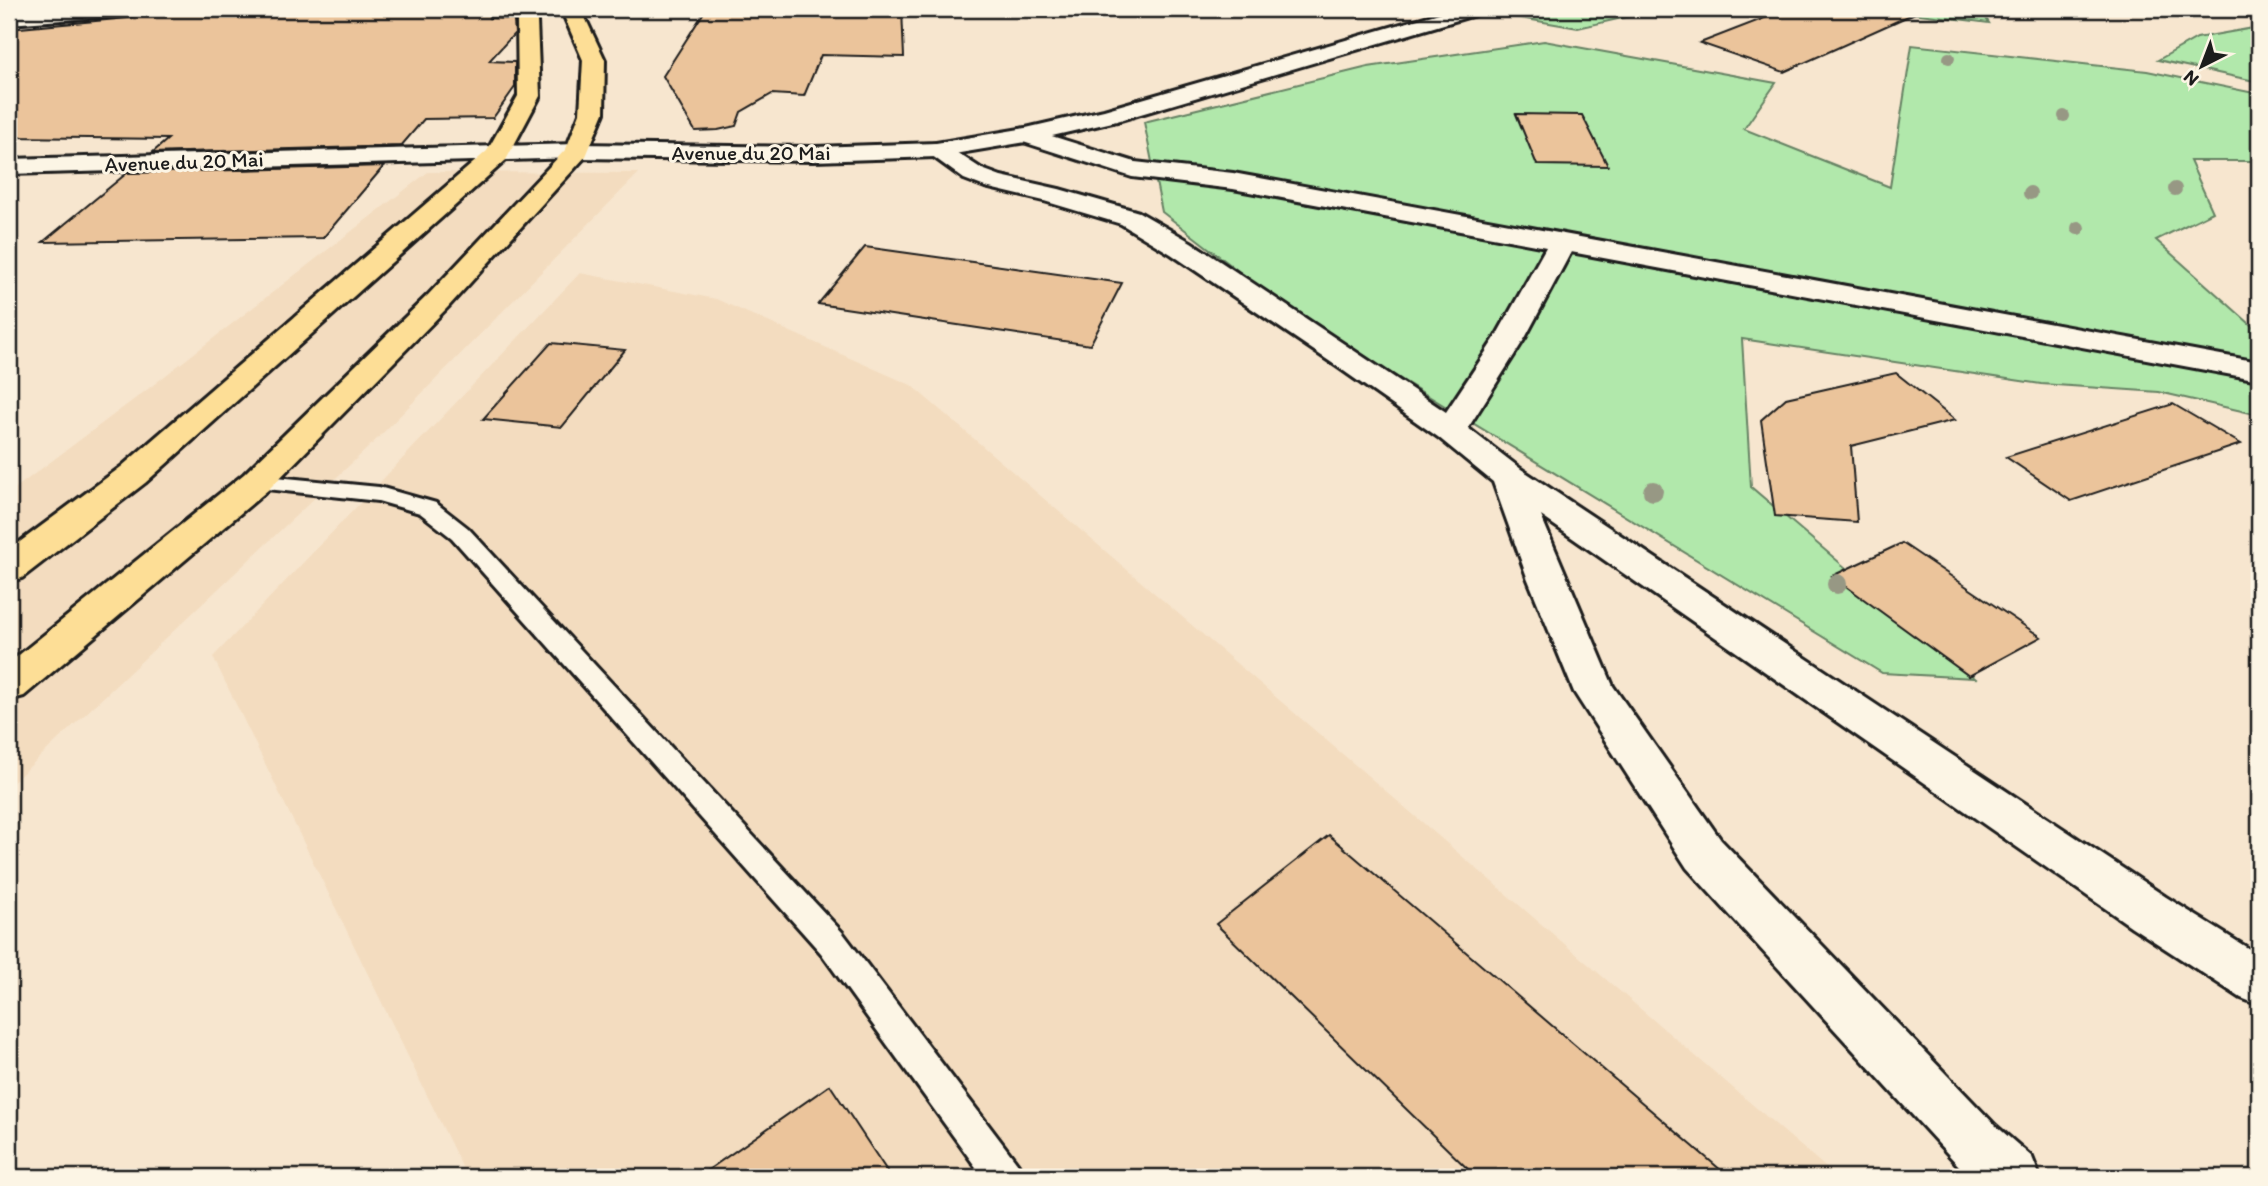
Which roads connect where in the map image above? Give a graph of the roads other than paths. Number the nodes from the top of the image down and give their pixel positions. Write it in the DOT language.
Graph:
graph roads {
  1 [pos="128,9"];
  2 [pos="522,9"];
  3 [pos="570,9"];
  4 [pos="1474,9"];
  5 [pos="9,18"];
  6 [pos="1026,135"];
  7 [pos="936,149"];
  8 [pos="577,151"];
  9 [pos="496,155"];
  10 [pos="9,167"];
  11 [pos="1562,242"];
  12 [pos="2259,371"];
  13 [pos="1450,430"];
  14 [pos="1509,477"];
  15 [pos="256,482"];
  16 [pos="9,569"];
  17 [pos="9,685"];
  18 [pos="2259,982"];
  19 [pos="1005,1177"];
  20 [pos="2012,1177"];
  1 -- 5 [label="street"];
  2 -- 9 [label="main road"];
  3 -- 8 [label="main road"];
  4 -- 6 [label="street, Avenue du 20 Mai"];
  6 -- 7 [label="street, Avenue du 20 Mai"];
  6 -- 11 [label="street"];
  7 -- 8 [label="street, Avenue du 20 Mai"];
  7 -- 13 [label="street"];
  8 -- 9 [label="street, Avenue du 20 Mai"];
  8 -- 15 [label="main road"];
  9 -- 10 [label="street, Avenue du 20 Mai"];
  9 -- 16 [label="main road"];
  11 -- 12 [label="street"];
  11 -- 13 [label="street"];
  13 -- 14 [label="street"];
  14 -- 18 [label="street"];
  14 -- 20 [label="street"];
  15 -- 17 [label="main road"];
  15 -- 19 [label="lane"];
}
